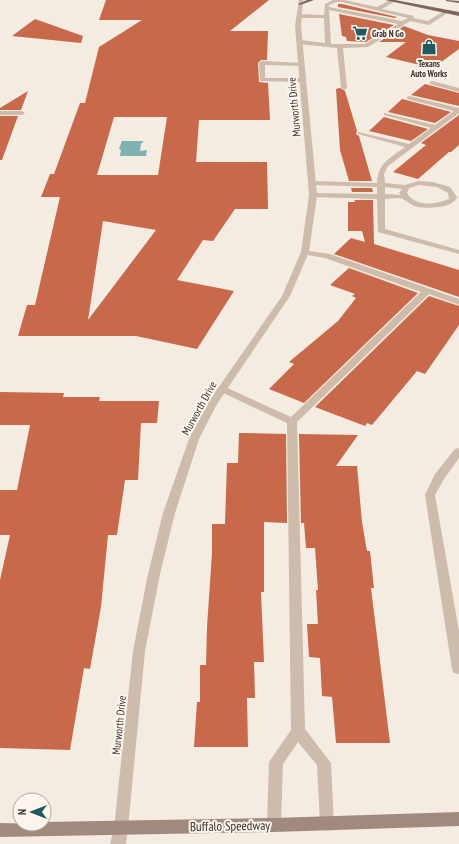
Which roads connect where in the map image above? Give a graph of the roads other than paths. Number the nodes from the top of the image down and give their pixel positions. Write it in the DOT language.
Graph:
graph roads {
  1 [pos="312,0"];
  2 [pos="389,0"];
  3 [pos="448,0"];
  4 [pos="300,2"];
  5 [pos="459,2"];
  6 [pos="327,8"];
  7 [pos="377,9"];
  8 [pos="446,12"];
  9 [pos="459,14"];
  10 [pos="299,16"];
  11 [pos="326,17"];
  12 [pos="409,19"];
  13 [pos="402,23"];
  14 [pos="300,42"];
  15 [pos="328,44"];
  16 [pos="340,46"];
  17 [pos="302,64"];
  18 [pos="303,80"];
  19 [pos="432,83"];
  20 [pos="344,88"];
  21 [pos="459,90"];
  22 [pos="409,98"];
  23 [pos="459,110"];
  24 [pos="0,113"];
  25 [pos="22,113"];
  26 [pos="386,114"];
  27 [pos="436,127"];
  28 [pos="360,132"];
  29 [pos="410,146"];
  30 [pos="313,183"];
  31 [pos="381,185"];
  32 [pos="406,187"];
  33 [pos="314,195"];
  34 [pos="381,197"];
  35 [pos="404,197"];
  36 [pos="457,248"];
  37 [pos="305,252"];
  38 [pos="427,291"];
  39 [pos="459,302"];
  40 [pos="222,389"];
  41 [pos="292,421"];
  42 [pos="459,451"];
  43 [pos="459,669"];
  44 [pos="298,731"];
  45 [pos="459,819"];
  46 [pos="327,824"];
  47 [pos="274,825"];
  48 [pos="121,828"];
  49 [pos="0,830"];
  50 [pos="118,844"];
  1 -- 4 [label="main road"];
  2 -- 7 [label="street"];
  2 -- 8 [label="main road"];
  3 -- 5 [label="main road"];
  4 -- 10 [label="street, Murworth Drive"];
  6 -- 7 [label="street"];
  6 -- 11 [label="street"];
  6 -- 13 [label="street"];
  7 -- 12 [label="street"];
  8 -- 9 [label="main road"];
  8 -- 12 [label="street"];
  10 -- 11 [label="street"];
  10 -- 14 [label="street, Murworth Drive"];
  11 -- 15 [label="street"];
  12 -- 13 [label="street"];
  13 -- 16 [label="street"];
  14 -- 15 [label="street"];
  14 -- 17 [label="street, Murworth Drive"];
  15 -- 16 [label="street"];
  16 -- 20 [label="street"];
  17 -- 18 [label="street, Murworth Drive"];
  17 -- 18 [label="street"];
  18 -- 30 [label="street, Murworth Drive"];
  19 -- 21 [label="street"];
  22 -- 23 [label="street"];
  23 -- 27 [label="street"];
  24 -- 25 [label="street"];
  26 -- 27 [label="street"];
  27 -- 29 [label="street"];
  28 -- 29 [label="street"];
  29 -- 31 [label="street"];
  30 -- 31 [label="street"];
  30 -- 33 [label="street, Murworth Drive"];
  31 -- 32 [label="street"];
  31 -- 34 [label="street"];
  32 -- 35 [label="street"];
  32 -- 35 [label="street"];
  33 -- 34 [label="street"];
  33 -- 37 [label="street, Murworth Drive"];
  34 -- 35 [label="street"];
  34 -- 36 [label="street"];
  37 -- 38 [label="street"];
  37 -- 40 [label="street, Murworth Drive"];
  38 -- 39 [label="street"];
  38 -- 41 [label="street"];
  40 -- 41 [label="street"];
  40 -- 48 [label="street, Murworth Drive"];
  41 -- 44 [label="street"];
  42 -- 43 [label="street"];
  44 -- 46 [label="street"];
  44 -- 47 [label="street"];
  45 -- 46 [label="main road, Buffalo Speedway"];
  46 -- 47 [label="main road, Buffalo Speedway"];
  47 -- 48 [label="main road, Buffalo Speedway"];
  48 -- 49 [label="main road, Buffalo Speedway"];
  48 -- 50 [label="street, Murworth Drive"];
}
